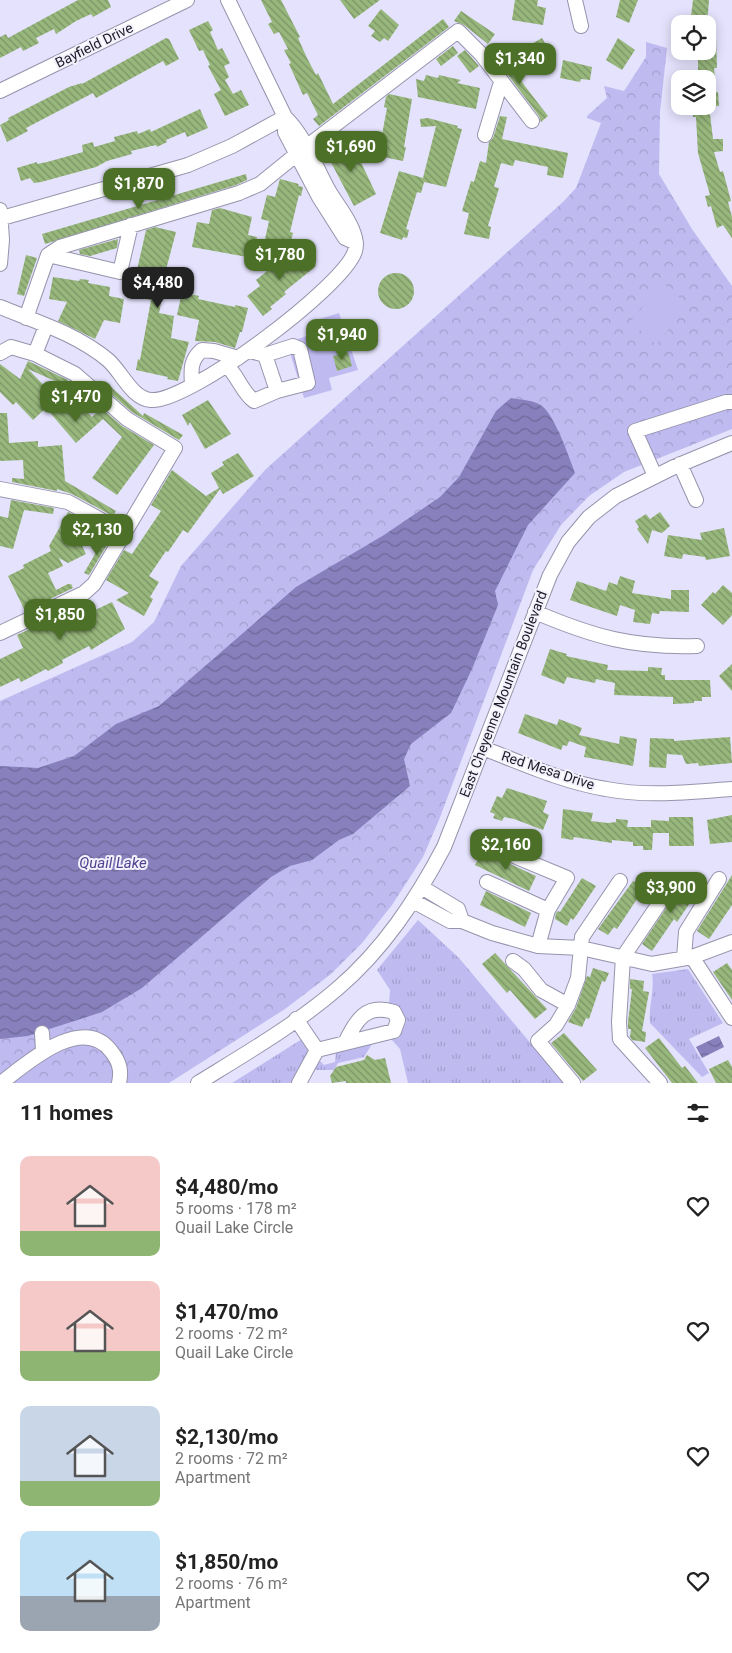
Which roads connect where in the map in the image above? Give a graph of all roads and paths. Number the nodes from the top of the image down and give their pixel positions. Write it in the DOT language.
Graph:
graph roads {
  1 [pos="187,0"];
  2 [pos="228,0"];
  3 [pos="575,0"];
  4 [pos="581,26"];
  5 [pos="501,82"];
  6 [pos="0,91"];
  7 [pos="284,117"];
  8 [pos="532,121"];
  9 [pos="485,135"];
  10 [pos="301,150"];
  11 [pos="1,213"];
  12 [pos="131,225"];
  13 [pos="48,255"];
  14 [pos="0,264"];
  15 [pos="0,306"];
  16 [pos="26,318"];
  17 [pos="46,326"];
  18 [pos="0,353"];
  19 [pos="34,354"];
  20 [pos="266,355"];
  21 [pos="238,358"];
  22 [pos="192,385"];
  23 [pos="277,391"];
  24 [pos="732,402"];
  25 [pos="732,443"];
  26 [pos="680,464"];
  27 [pos="655,476"];
  28 [pos="0,489"];
  29 [pos="696,500"];
  30 [pos="125,533"];
  31 [pos="535,612"];
  32 [pos="0,633"];
  33 [pos="697,646"];
  34 [pos="484,748"];
  35 [pos="732,789"];
  36 [pos="488,845"];
  37 [pos="719,879"];
  38 [pos="620,881"];
  39 [pos="487,882"];
  40 [pos="671,886"];
  41 [pos="422,888"];
  42 [pos="413,900"];
  43 [pos="548,910"];
  44 [pos="462,920"];
  45 [pos="732,942"];
  46 [pos="538,946"];
  47 [pos="581,948"];
  48 [pos="623,957"];
  49 [pos="688,957"];
  50 [pos="513,961"];
  51 [pos="568,1004"];
  52 [pos="732,1018"];
  53 [pos="296,1019"];
  54 [pos="42,1033"];
  55 [pos="345,1043"];
  56 [pos="43,1050"];
  57 [pos="317,1050"];
  58 [pos="201,1082"];
  59 [pos="1,1083"];
  60 [pos="120,1083"];
  61 [pos="299,1083"];
  62 [pos="573,1083"];
  63 [pos="660,1083"];
  1 -- 6 [label="street, Bayfield Drive"];
  2 -- 7 [label="street"];
  3 -- 4 [label="street"];
  5 -- 8 [label="street"];
  5 -- 9 [label="street"];
  5 -- 10 [label="street"];
  7 -- 10 [label="street"];
  7 -- 11 [label="street"];
  10 -- 12 [label="street"];
  10 -- 21 [label="street"];
  11 -- 14 [label="street"];
  12 -- 13 [label="street"];
  12 -- 13 [label="street"];
  13 -- 16 [label="street"];
  15 -- 16 [label="street"];
  16 -- 17 [label="street"];
  17 -- 19 [label="street"];
  17 -- 22 [label="street"];
  18 -- 19 [label="street"];
  19 -- 30 [label="street"];
  20 -- 21 [label="street"];
  20 -- 23 [label="street"];
  20 -- 23 [label="street"];
  21 -- 22 [label="street"];
  21 -- 22 [label="street"];
  21 -- 23 [label="street"];
  24 -- 27 [label="street"];
  25 -- 26 [label="street, East Cheyenne Mountain Boulevard"];
  26 -- 27 [label="street, East Cheyenne Mountain Boulevard"];
  26 -- 29 [label="street"];
  27 -- 31 [label="street, East Cheyenne Mountain Boulevard"];
  28 -- 30 [label="street"];
  30 -- 32 [label="street"];
  31 -- 33 [label="street"];
  31 -- 34 [label="street, East Cheyenne Mountain Boulevard"];
  34 -- 35 [label="street, Red Mesa Drive"];
  34 -- 41 [label="street, East Cheyenne Mountain Boulevard"];
  36 -- 43 [label="street"];
  37 -- 49 [label="street"];
  38 -- 47 [label="street"];
  39 -- 43 [label="street"];
  40 -- 48 [label="street"];
  41 -- 42 [label="street, East Cheyenne Mountain Boulevard"];
  41 -- 44 [label="street"];
  42 -- 44 [label="street"];
  42 -- 53 [label="street, East Cheyenne Mountain Boulevard"];
  43 -- 46 [label="street"];
  44 -- 46 [label="street"];
  45 -- 49 [label="street"];
  46 -- 47 [label="street"];
  47 -- 48 [label="street"];
  47 -- 51 [label="street"];
  48 -- 49 [label="street"];
  48 -- 63 [label="street"];
  49 -- 52 [label="street"];
  50 -- 51 [label="street"];
  51 -- 62 [label="street"];
  53 -- 57 [label="street"];
  53 -- 58 [label="street, East Cheyenne Mountain Boulevard"];
  54 -- 56 [label="street"];
  55 -- 57 [label="street"];
  56 -- 59 [label="street"];
  56 -- 60 [label="street"];
  57 -- 61 [label="street"];
}
